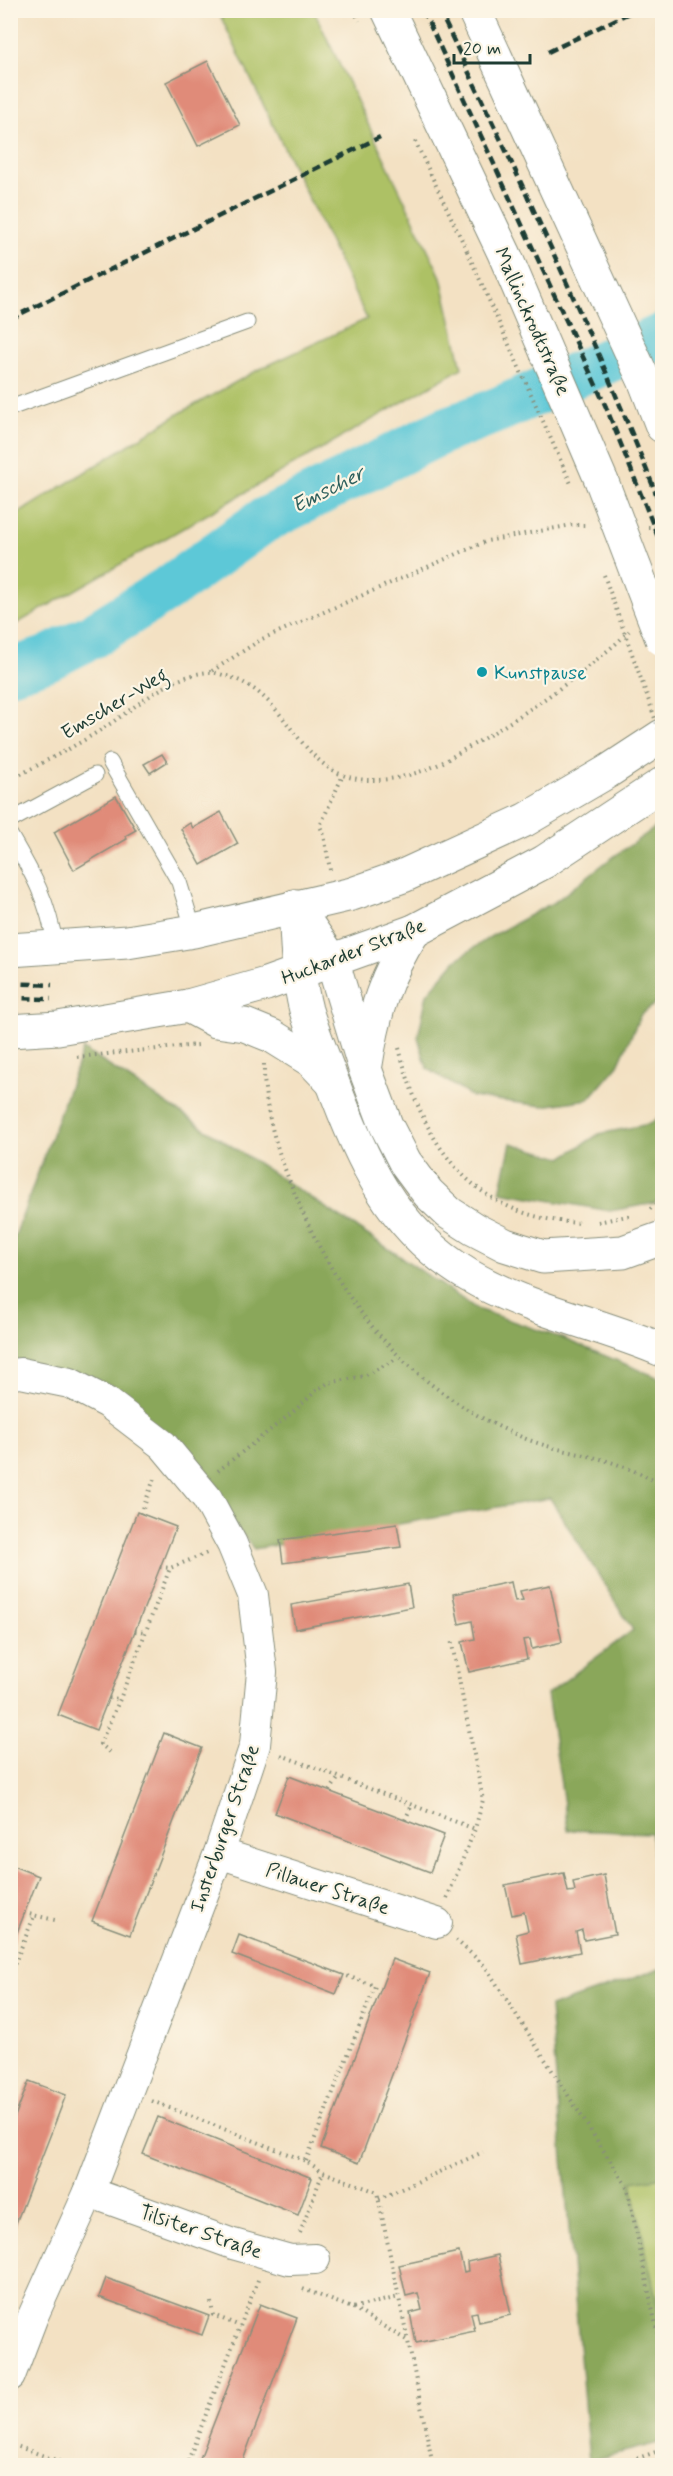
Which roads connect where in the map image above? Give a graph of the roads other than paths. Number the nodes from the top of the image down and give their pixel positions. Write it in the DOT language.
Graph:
graph roads {
  1 [pos="388,10"];
  2 [pos="474,10"];
  3 [pos="247,322"];
  4 [pos="10,408"];
  5 [pos="663,426"];
  6 [pos="663,639"];
  7 [pos="663,737"];
  8 [pos="110,762"];
  9 [pos="95,775"];
  10 [pos="663,784"];
  11 [pos="10,821"];
  12 [pos="10,835"];
  13 [pos="295,906"];
  14 [pos="194,931"];
  15 [pos="414,931"];
  16 [pos="56,948"];
  17 [pos="10,950"];
  18 [pos="332,960"];
  19 [pos="299,971"];
  20 [pos="188,1006"];
  21 [pos="10,1031"];
  22 [pos="365,1069"];
  23 [pos="333,1082"];
  24 [pos="663,1238"];
  25 [pos="663,1350"];
  26 [pos="10,1374"];
  27 [pos="219,1853"];
  28 [pos="437,1923"];
  29 [pos="89,2192"];
  30 [pos="302,2260"];
  31 [pos="10,2376"];
  1 -- 6 [label="main road, Mallinckrodtstraße, bridge"];
  2 -- 5 [label="main road"];
  3 -- 4 [label="lane"];
  7 -- 13 [label="main road"];
  8 -- 14 [label="lane"];
  9 -- 11 [label="lane"];
  10 -- 15 [label="main road, Huckarder Straße"];
  12 -- 16 [label="lane"];
  13 -- 14 [label="main road"];
  13 -- 18 [label="main road"];
  13 -- 19 [label="main road"];
  14 -- 16 [label="main road"];
  15 -- 18 [label="main road, Huckarder Straße"];
  15 -- 22 [label="main road"];
  16 -- 17 [label="main road"];
  18 -- 19 [label="main road, Huckarder Straße"];
  18 -- 22 [label="main road"];
  19 -- 20 [label="main road, Huckarder Straße"];
  19 -- 23 [label="main road"];
  20 -- 21 [label="main road, Huckarder Straße"];
  20 -- 23 [label="main road"];
  22 -- 24 [label="main road"];
  23 -- 25 [label="main road"];
  26 -- 27 [label="street, Insterburger Straße"];
  27 -- 28 [label="street, Pillauer Straße"];
  27 -- 29 [label="street, Insterburger Straße"];
  29 -- 30 [label="street, Tilsiter Straße"];
  29 -- 31 [label="street, Insterburger Straße"];
}
